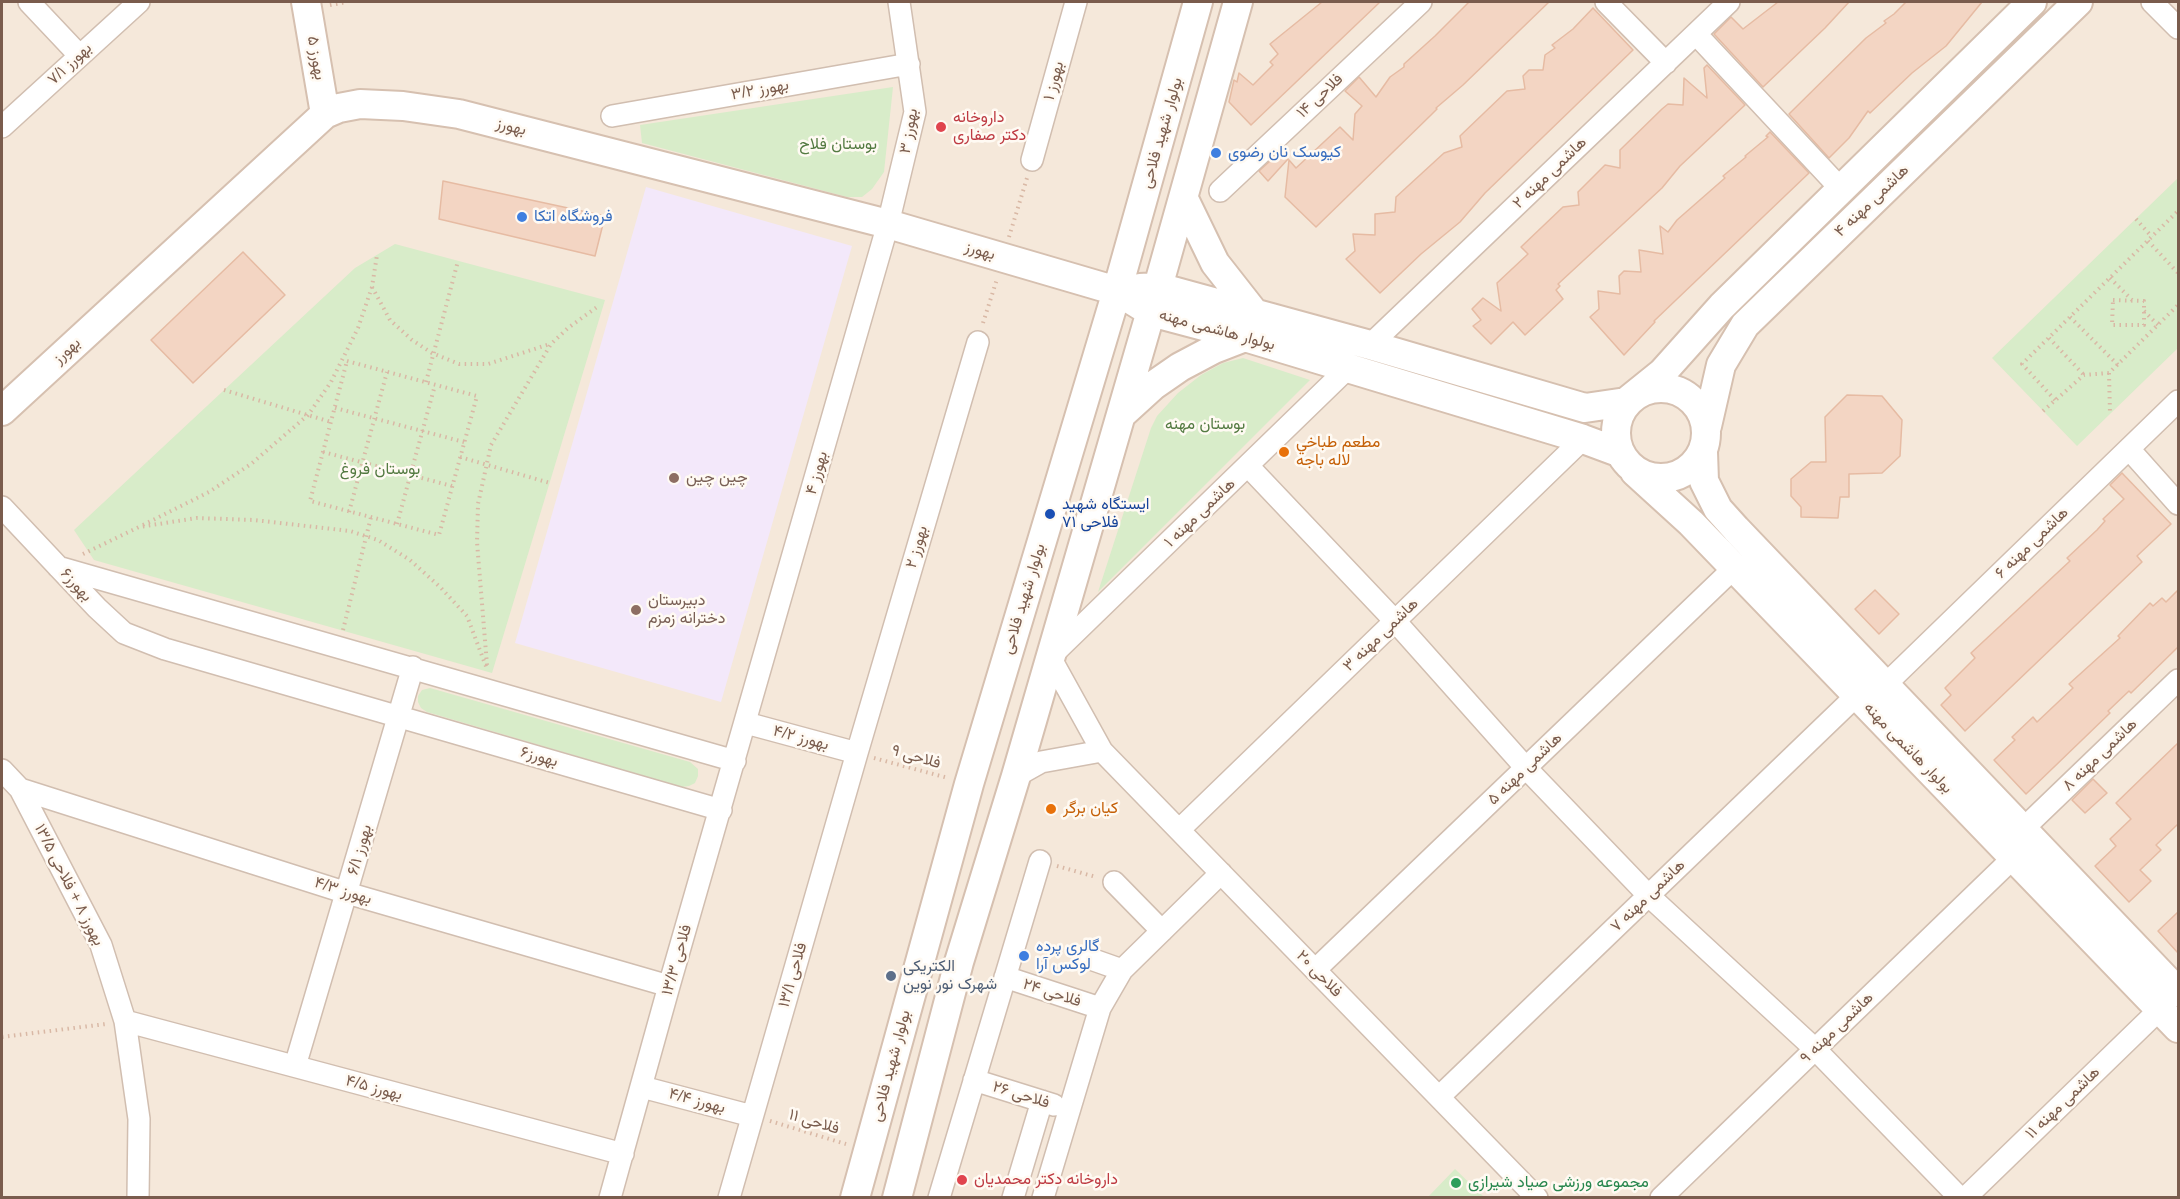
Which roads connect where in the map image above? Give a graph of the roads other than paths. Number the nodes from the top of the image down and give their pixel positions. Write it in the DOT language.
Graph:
graph roads {
  1 [pos="29,2"];
  2 [pos="139,2"];
  3 [pos="306,2"];
  4 [pos="899,2"];
  5 [pos="1076,2"];
  6 [pos="1198,2"];
  7 [pos="1238,2"];
  8 [pos="1421,2"];
  9 [pos="1606,2"];
  10 [pos="1729,2"];
  11 [pos="2032,2"];
  12 [pos="2078,2"];
  13 [pos="2152,2"];
  14 [pos="2178,28"];
  15 [pos="1696,34"];
  16 [pos="80,55"];
  17 [pos="1666,63"];
  18 [pos="909,64"];
  19 [pos="325,114"];
  20 [pos="612,116"];
  21 [pos="2,127"];
  22 [pos="1032,160"];
  23 [pos="1841,189"];
  24 [pos="1220,191"];
  25 [pos="1184,199"];
  26 [pos="888,224"];
  27 [pos="1117,291"];
  28 [pos="1154,300"];
  29 [pos="1250,325"];
  30 [pos="978,342"];
  31 [pos="1370,345"];
  32 [pos="1348,368"];
  33 [pos="1626,402"];
  34 [pos="2178,402"];
  35 [pos="2,411"];
  36 [pos="1121,415"];
  37 [pos="1583,439"];
  38 [pos="1705,439"];
  39 [pos="2129,449"];
  40 [pos="1626,462"];
  41 [pos="1248,466"];
  42 [pos="2178,504"];
  43 [pos="2,507"];
  44 [pos="57,566"];
  45 [pos="1734,568"];
  46 [pos="1395,621"];
  47 [pos="1050,657"];
  48 [pos="413,667"];
  49 [pos="2178,680"];
  50 [pos="1885,685"];
  51 [pos="1857,695"];
  52 [pos="399,715"];
  53 [pos="746,723"];
  54 [pos="1102,751"];
  55 [pos="857,753"];
  56 [pos="735,761"];
  57 [pos="1526,768"];
  58 [pos="2,770"];
  59 [pos="1016,776"];
  60 [pos="20,789"];
  61 [pos="721,810"];
  62 [pos="1179,830"];
  63 [pos="2022,830"];
  64 [pos="2013,858"];
  65 [pos="1040,861"];
  66 [pos="1221,873"];
  67 [pos="1114,882"];
  68 [pos="347,893"];
  69 [pos="1648,895"];
  70 [pos="1162,931"];
  71 [pos="1088,958"];
  72 [pos="1122,970"];
  73 [pos="1315,970"];
  74 [pos="1005,977"];
  75 [pos="669,986"];
  76 [pos="2175,1001"];
  77 [pos="1100,1008"];
  78 [pos="125,1021"];
  79 [pos="1815,1049"];
  80 [pos="295,1066"];
  81 [pos="974,1080"];
  82 [pos="642,1087"];
  83 [pos="1439,1097"];
  84 [pos="1042,1101"];
  85 [pos="1069,1110"];
  86 [pos="752,1116"];
  87 [pos="623,1154"];
  88 [pos="138,1197"];
  89 [pos="610,1197"];
  90 [pos="729,1197"];
  91 [pos="855,1197"];
  92 [pos="897,1197"];
  93 [pos="939,1197"];
  94 [pos="1013,1197"];
  95 [pos="1043,1197"];
  96 [pos="1537,1197"];
  97 [pos="1661,1197"];
  98 [pos="1960,1197"];
  99 [pos="1965,1197"];
  1 -- 16 [label="street"];
  2 -- 16 [label="street, بهورز ۷/۱"];
  3 -- 19 [label="street, بهورز ۵"];
  4 -- 18 [label="street, بهورز ۳"];
  5 -- 22 [label="street, بهورز ۱"];
  6 -- 27 [label="street, بولوار شهید فلاحی"];
  7 -- 25 [label="street"];
  8 -- 24 [label="street, فلاحی ۱۴"];
  9 -- 17 [label="street"];
  10 -- 15 [label="street, هاشمی مهنه ۲"];
  11 -- 23 [label="street, هاشمی مهنه ۴"];
  12 -- 38 [label="street, هاشمی مهنه ۴"];
  13 -- 14 [label="street"];
  15 -- 17 [label="street, هاشمی مهنه ۲"];
  15 -- 23 [label="street"];
  16 -- 21 [label="street, بهورز ۷/۱"];
  17 -- 31 [label="street, هاشمی مهنه ۲"];
  18 -- 20 [label="street, بهورز ۳/۲"];
  18 -- 26 [label="street, بهورز ۳"];
  19 -- 26 [label="street, بهورز"];
  19 -- 35 [label="street, بهورز"];
  23 -- 33 [label="street, هاشمی مهنه ۴"];
  25 -- 28 [label="street"];
  25 -- 29 [label="street"];
  26 -- 27 [label="street, بهورز"];
  26 -- 53 [label="street, بهورز ۴"];
  27 -- 28 [label="street, بولوار هاشمی مهنه"];
  27 -- 91 [label="street, بولوار شهید فلاحی"];
  28 -- 29 [label="street, بولوار هاشمی مهنه"];
  28 -- 36 [label="street"];
  29 -- 31 [label="street, بولوار هاشمی مهنه"];
  29 -- 32 [label="street, بولوار هاشمی مهنه"];
  29 -- 36 [label="street"];
  30 -- 55 [label="street, بهورز ۲"];
  31 -- 33 [label="street, بولوار هاشمی مهنه"];
  32 -- 37 [label="street, بولوار هاشمی مهنه"];
  32 -- 41 [label="street, هاشمی مهنه ۱"];
  33 -- 38 [label="street"];
  33 -- 40 [label="street"];
  34 -- 39 [label="street, هاشمی مهنه ۶"];
  36 -- 47 [label="street"];
  37 -- 40 [label="street, بولوار هاشمی مهنه"];
  37 -- 46 [label="street, هاشمی مهنه ۳"];
  38 -- 40 [label="street"];
  38 -- 50 [label="street, بولوار هاشمی مهنه"];
  39 -- 42 [label="street"];
  39 -- 50 [label="street, هاشمی مهنه ۶"];
  40 -- 45 [label="street, بولوار هاشمی مهنه"];
  41 -- 46 [label="street"];
  41 -- 47 [label="street, هاشمی مهنه ۱"];
  43 -- 44 [label="street"];
  44 -- 48 [label="street, بهورز۶"];
  44 -- 52 [label="street, بهورز۶"];
  45 -- 51 [label="street, بولوار هاشمی مهنه"];
  45 -- 57 [label="street, هاشمی مهنه ۵"];
  46 -- 57 [label="street"];
  46 -- 62 [label="street, هاشمی مهنه ۳"];
  47 -- 54 [label="street, فلاحی ۲۰"];
  47 -- 59 [label="street"];
  48 -- 52 [label="street, بهورز ۶/۱"];
  48 -- 56 [label="street, بهورز۶"];
  49 -- 63 [label="street, هاشمی مهنه ۸"];
  50 -- 51 [label="street"];
  50 -- 63 [label="street, بولوار هاشمی مهنه"];
  51 -- 64 [label="street, بولوار هاشمی مهنه"];
  51 -- 69 [label="street, هاشمی مهنه ۷"];
  52 -- 61 [label="street, بهورز۶"];
  52 -- 68 [label="street, بهورز ۶/۱"];
  53 -- 55 [label="street, بهورز ۴/۲"];
  53 -- 56 [label="street, فلاحی ۱۳/۳"];
  54 -- 59 [label="street"];
  54 -- 62 [label="street, فلاحی ۲۰"];
  55 -- 86 [label="street, فلاحی ۱۳/۱"];
  56 -- 61 [label="street, فلاحی ۱۳/۳"];
  57 -- 69 [label="street"];
  57 -- 73 [label="street, هاشمی مهنه ۵"];
  58 -- 60 [label="street"];
  59 -- 92 [label="street"];
  60 -- 68 [label="street, بهورز ۴/۳"];
  60 -- 78 [label="street, بهورز ۸ + فلاحی ۱۳/۵"];
  61 -- 75 [label="street, فلاحی ۱۳/۳"];
  62 -- 66 [label="street, فلاحی ۲۰"];
  63 -- 76 [label="street, بولوار هاشمی مهنه"];
  64 -- 76 [label="street, بولوار هاشمی مهنه"];
  64 -- 79 [label="street, هاشمی مهنه ۹"];
  65 -- 74 [label="street"];
  66 -- 70 [label="street"];
  66 -- 73 [label="street, فلاحی ۲۰"];
  67 -- 70 [label="street"];
  68 -- 75 [label="street, بهورز ۴/۳"];
  68 -- 80 [label="street, بهورز ۶/۱"];
  69 -- 79 [label="street"];
  69 -- 83 [label="street, هاشمی مهنه ۷"];
  70 -- 72 [label="street"];
  71 -- 72 [label="street"];
  72 -- 77 [label="street"];
  73 -- 83 [label="street, فلاحی ۲۰"];
  74 -- 77 [label="street, فلاحی ۲۴"];
  74 -- 81 [label="street"];
  75 -- 82 [label="street, فلاحی ۱۳/۳"];
  76 -- 99 [label="street, هاشمی مهنه ۱۱"];
  77 -- 85 [label="street"];
  78 -- 80 [label="street, بهورز ۴/۵"];
  78 -- 88 [label="street, بهورز ۸ + فلاحی ۱۳/۵"];
  79 -- 97 [label="street, هاشمی مهنه ۹"];
  79 -- 98 [label="street"];
  80 -- 87 [label="street, بهورز ۴/۵"];
  81 -- 84 [label="street, فلاحی ۲۶"];
  81 -- 93 [label="street"];
  82 -- 86 [label="street, بهورز ۴/۴"];
  82 -- 87 [label="street, فلاحی ۱۳/۳"];
  83 -- 96 [label="street, فلاحی ۲۰"];
  84 -- 85 [label="street, فلاحی ۲۶"];
  84 -- 94 [label="street"];
  85 -- 95 [label="street"];
  86 -- 90 [label="street, فلاحی ۱۳/۱"];
  87 -- 89 [label="street, فلاحی ۱۳/۳"];
}
